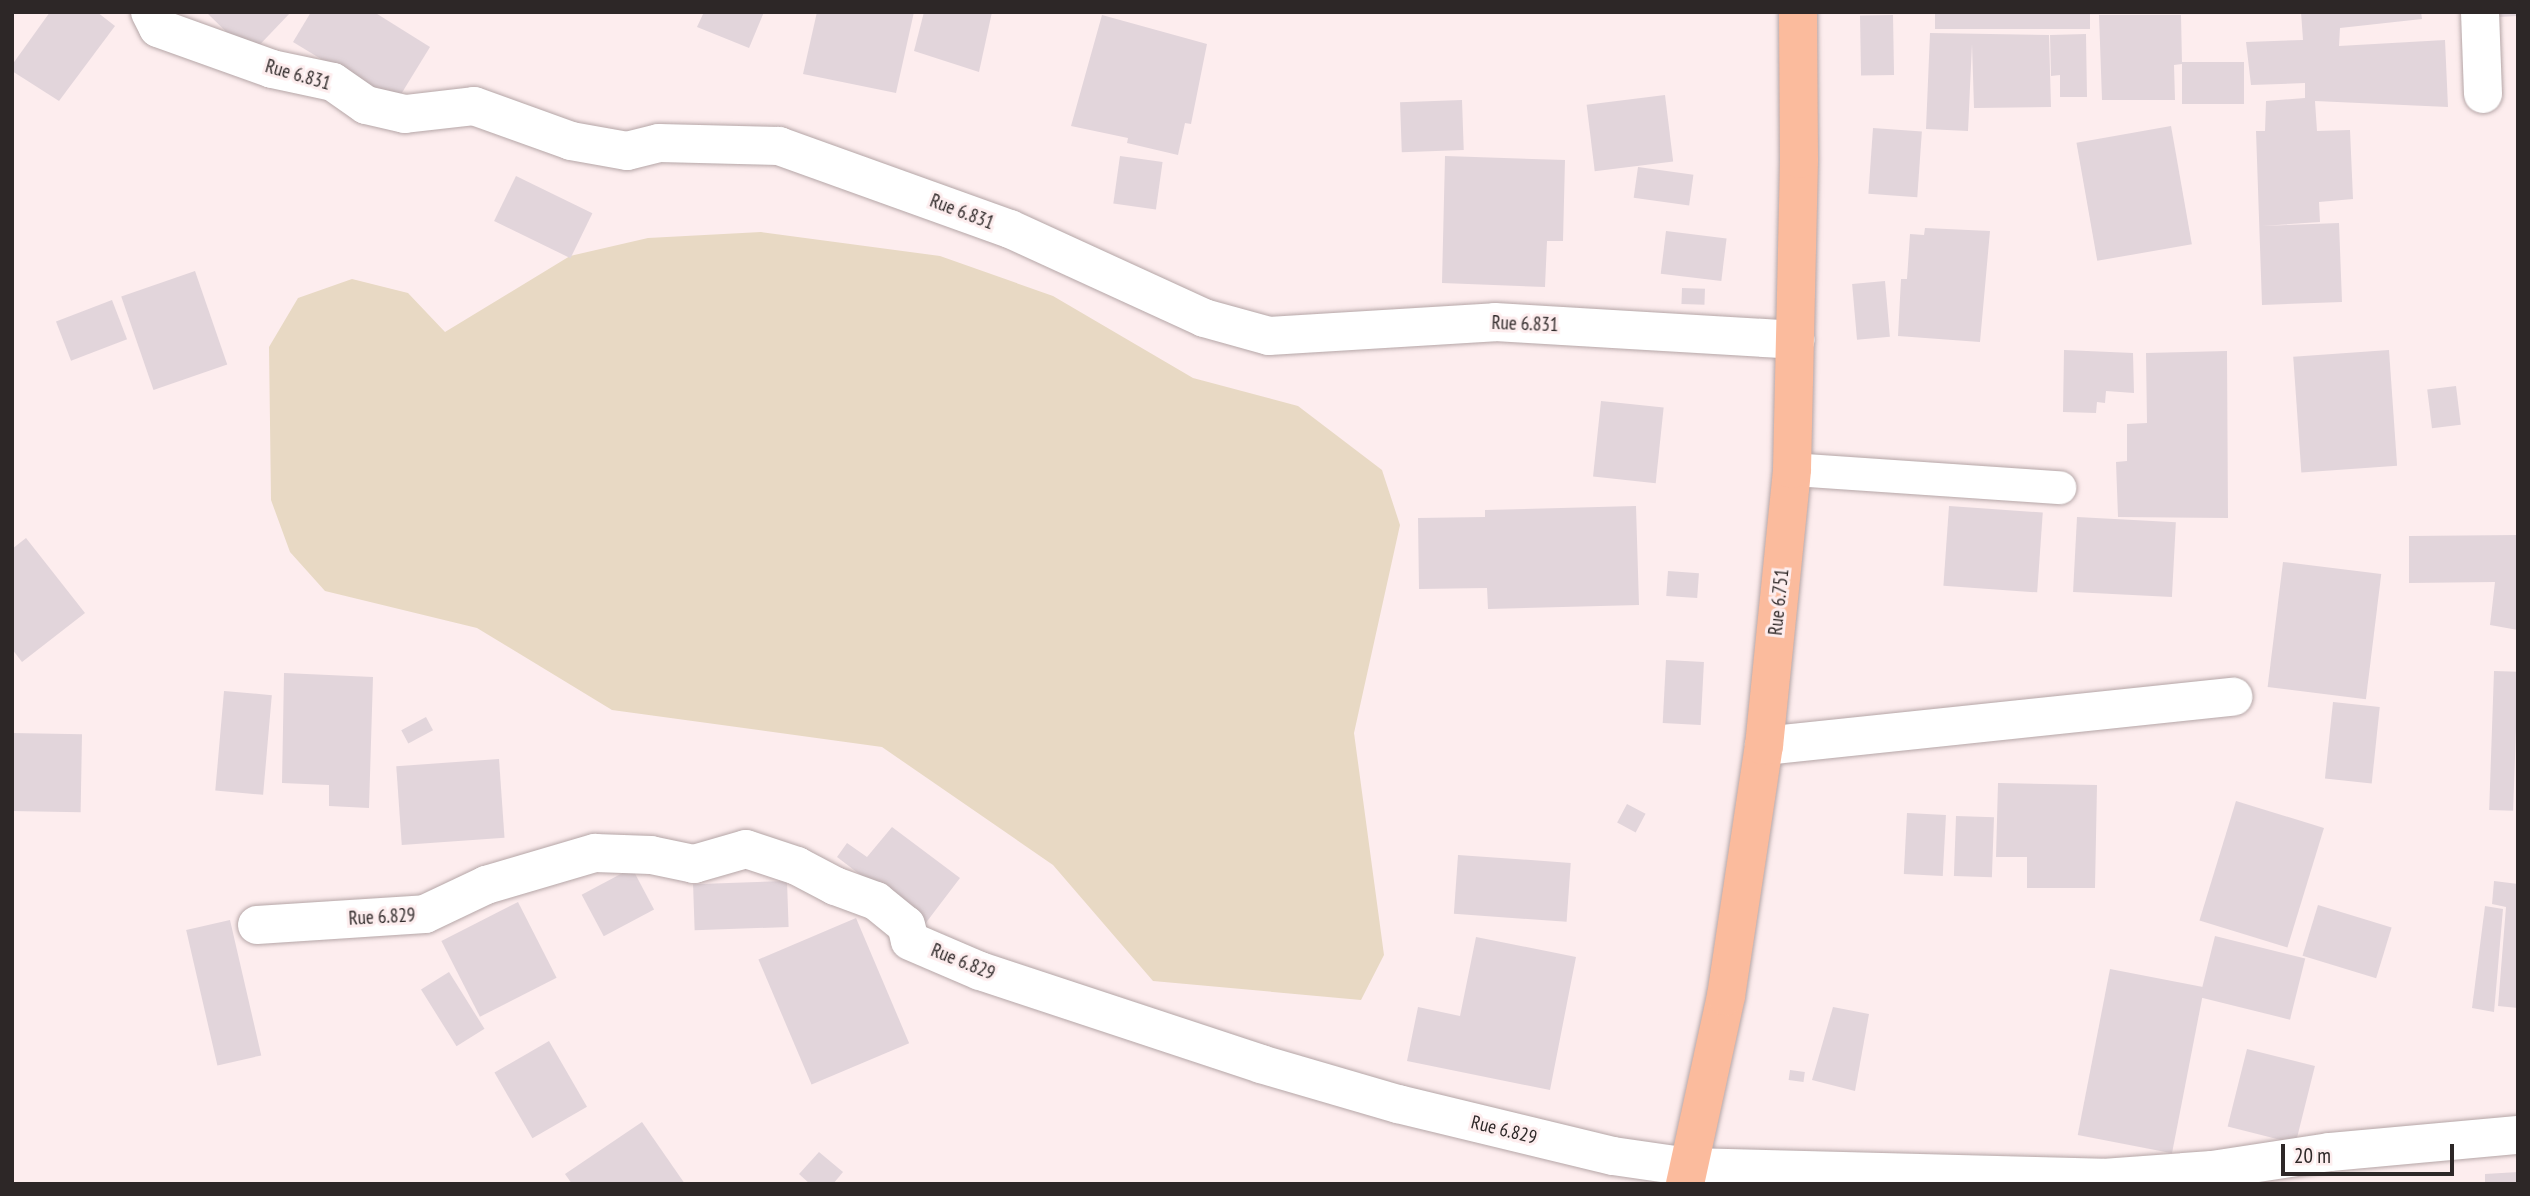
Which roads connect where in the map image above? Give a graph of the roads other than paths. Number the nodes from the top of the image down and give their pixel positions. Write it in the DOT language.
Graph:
graph roads {
  1 [pos="150,12"];
  2 [pos="1798,12"];
  3 [pos="2480,12"];
  4 [pos="2483,94"];
  5 [pos="1795,340"];
  6 [pos="1791,469"];
  7 [pos="2059,487"];
  8 [pos="2233,697"];
  9 [pos="1764,746"];
  10 [pos="257,925"];
  11 [pos="2515,1131"];
  12 [pos="1687,1175"];
  1 -- 5 [label="street, Rue 6.831"];
  2 -- 5 [label="main road, Rue 6.751"];
  3 -- 4 [label="street"];
  5 -- 6 [label="main road, Rue 6.751"];
  6 -- 7 [label="lane"];
  6 -- 9 [label="main road, Rue 6.751"];
  8 -- 9 [label="street"];
  9 -- 12 [label="main road, Rue 6.751"];
  10 -- 12 [label="street, Rue 6.829"];
  11 -- 12 [label="street, Rue 6.829"];
}
